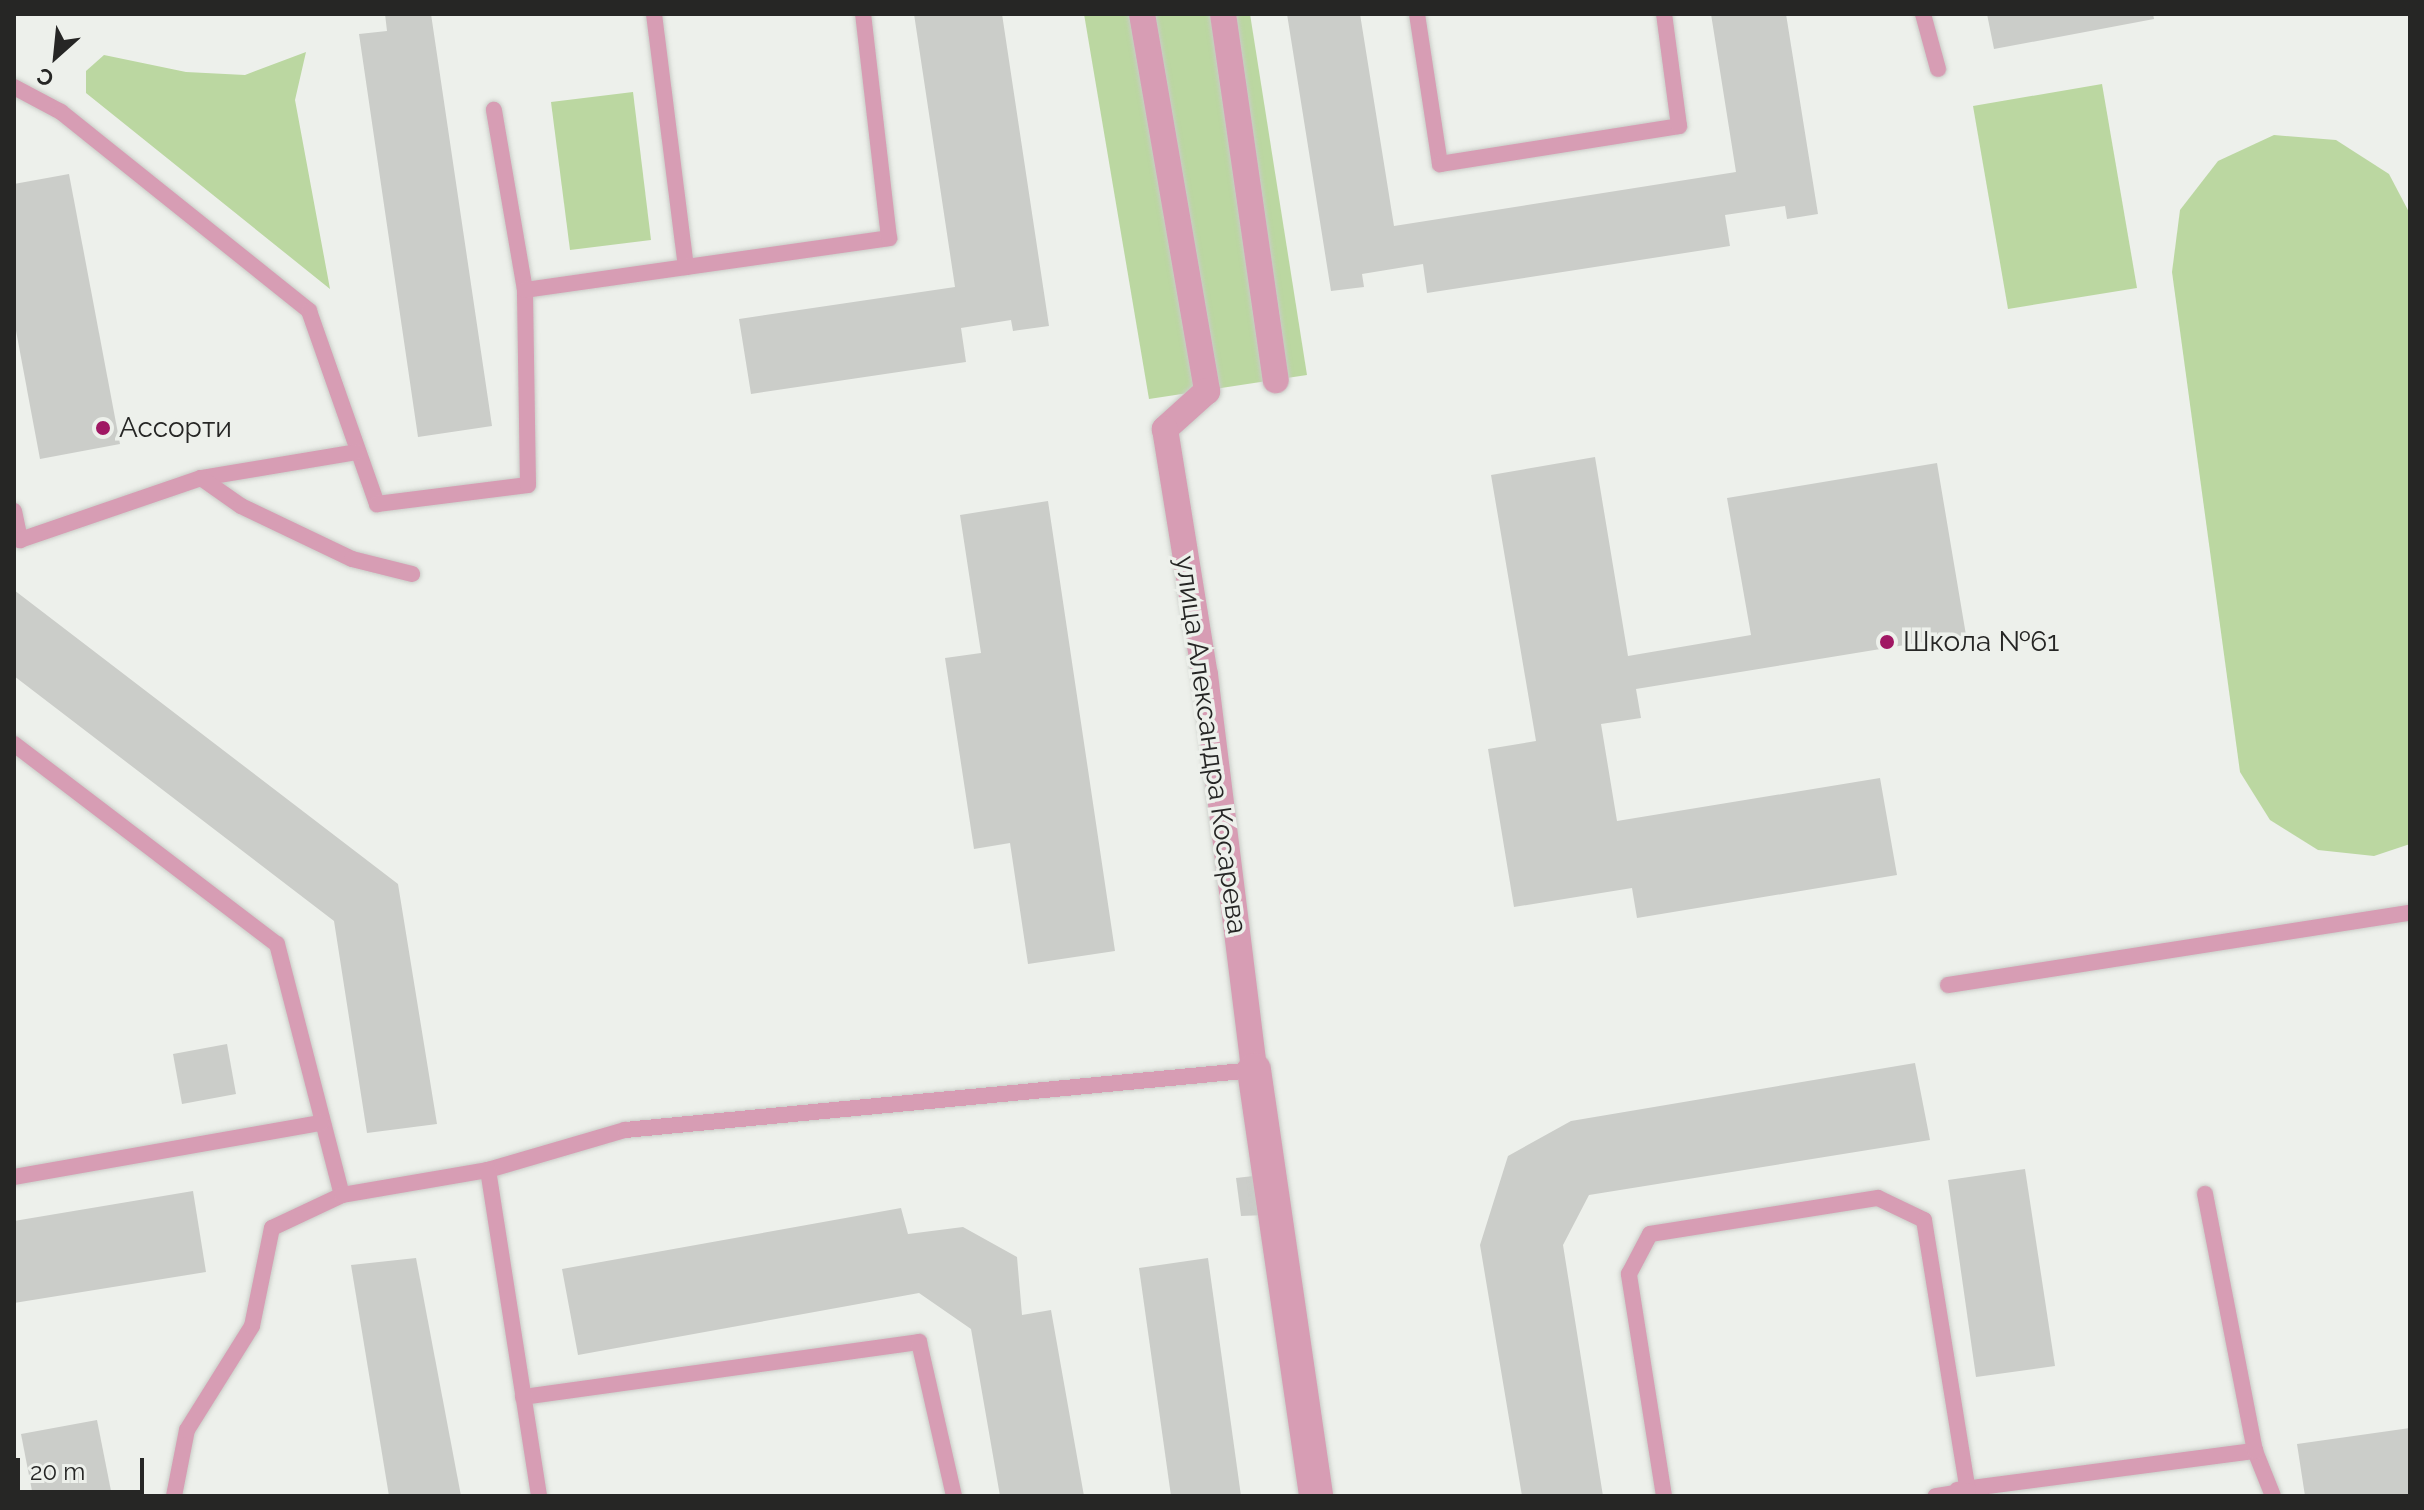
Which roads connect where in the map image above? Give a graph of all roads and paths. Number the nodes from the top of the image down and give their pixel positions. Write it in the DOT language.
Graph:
graph roads {
  1 [pos="654,14"];
  2 [pos="863,14"];
  3 [pos="1142,14"];
  4 [pos="1223,14"];
  5 [pos="1417,14"];
  6 [pos="1664,14"];
  7 [pos="1923,14"];
  8 [pos="1938,69"];
  9 [pos="14,87"];
  10 [pos="494,110"];
  11 [pos="686,267"];
  12 [pos="525,290"];
  13 [pos="1276,380"];
  14 [pos="356,452"];
  15 [pos="201,478"];
  16 [pos="14,511"];
  17 [pos="17,541"];
  18 [pos="412,574"];
  19 [pos="14,744"];
  20 [pos="2410,913"];
  21 [pos="1948,985"];
  22 [pos="1254,1070"];
  23 [pos="321,1123"];
  24 [pos="488,1170"];
  25 [pos="14,1177"];
  26 [pos="2205,1194"];
  27 [pos="342,1195"];
  28 [pos="523,1397"];
  29 [pos="2255,1451"];
  30 [pos="1961,1490"];
  31 [pos="174,1496"];
  32 [pos="539,1496"];
  33 [pos="954,1496"];
  34 [pos="1316,1496"];
  35 [pos="1664,1496"];
  36 [pos="1935,1496"];
  37 [pos="2273,1496"];
  1 -- 11 [label="lane"];
  2 -- 11 [label="lane"];
  3 -- 22 [label="street, улица Александра Косарева"];
  4 -- 13 [label="street"];
  5 -- 6 [label="lane"];
  7 -- 8 [label="lane"];
  9 -- 14 [label="lane"];
  10 -- 12 [label="lane"];
  11 -- 12 [label="lane"];
  12 -- 14 [label="lane"];
  14 -- 15 [label="lane"];
  15 -- 17 [label="lane"];
  15 -- 18 [label="lane"];
  16 -- 17 [label="lane"];
  19 -- 23 [label="lane"];
  20 -- 21 [label="lane"];
  22 -- 24 [label="lane"];
  22 -- 34 [label="street, улица Александра Косарева"];
  23 -- 25 [label="lane"];
  23 -- 27 [label="lane"];
  24 -- 27 [label="lane"];
  24 -- 28 [label="lane"];
  26 -- 29 [label="lane"];
  27 -- 31 [label="lane"];
  28 -- 32 [label="lane"];
  28 -- 33 [label="lane"];
  29 -- 30 [label="lane"];
  29 -- 37 [label="lane"];
  30 -- 35 [label="lane"];
  30 -- 36 [label="lane"];
}
